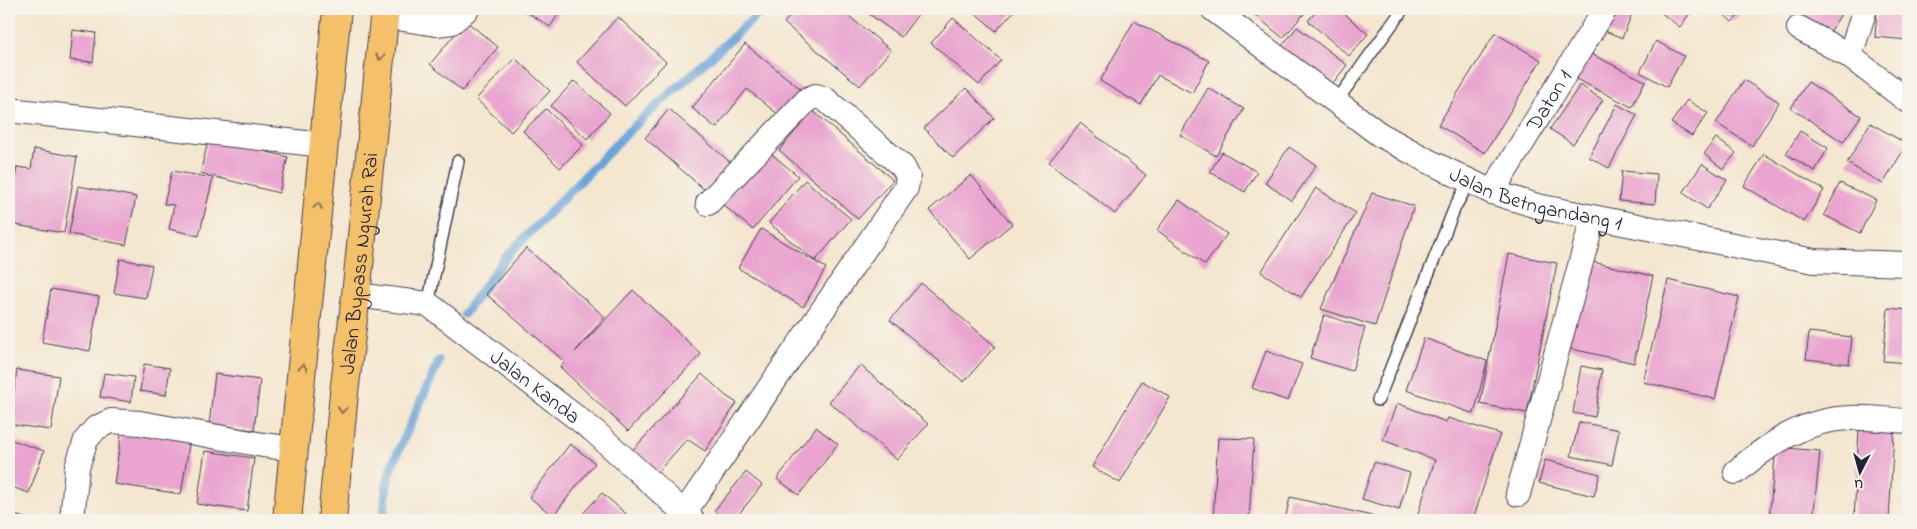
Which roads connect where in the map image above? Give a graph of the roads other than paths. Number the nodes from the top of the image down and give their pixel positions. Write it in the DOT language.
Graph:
graph roads {
  1 [pos="337,9"];
  2 [pos="466,9"];
  3 [pos="1213,9"];
  4 [pos="1403,9"];
  5 [pos="1605,9"];
  6 [pos="1865,9"];
  7 [pos="385,13"];
  8 [pos="1799,28"];
  9 [pos="1848,55"];
  10 [pos="1908,101"];
  11 [pos="1336,102"];
  12 [pos="9,110"];
  13 [pos="324,145"];
  14 [pos="458,162"];
  15 [pos="1470,182"];
  16 [pos="1492,192"];
  17 [pos="708,202"];
  18 [pos="1593,218"];
  19 [pos="1908,264"];
  20 [pos="356,295"];
  21 [pos="428,304"];
  22 [pos="1378,400"];
  23 [pos="1908,421"];
  24 [pos="295,449"];
  25 [pos="1736,472"];
  26 [pos="1518,494"];
  27 [pos="688,516"];
  28 [pos="72,520"];
  29 [pos="287,520"];
  30 [pos="332,520"];
  1 -- 13 [label="highway, Jalan Bypass Ngurah Rai"];
  2 -- 7 [label="street"];
  3 -- 11 [label="street, Jalan Betngandang 1"];
  4 -- 11 [label="lane"];
  5 -- 16 [label="street, Daton 1"];
  6 -- 9 [label="street"];
  7 -- 20 [label="highway, Jalan Bypass Ngurah Rai, one-way"];
  8 -- 9 [label="street"];
  9 -- 10 [label="street"];
  11 -- 15 [label="street, Jalan Betngandang 1"];
  12 -- 13 [label="street"];
  24 -- 13 [label="highway, Jalan Bypass Ngurah Rai, one-way"];
  14 -- 21 [label="lane"];
  15 -- 16 [label="street, Jalan Betngandang 1"];
  15 -- 22 [label="lane"];
  16 -- 18 [label="street, Jalan Betngandang 1"];
  17 -- 27 [label="street"];
  18 -- 19 [label="street, Jalan Betngandang 1"];
  18 -- 26 [label="street"];
  20 -- 21 [label="street"];
  20 -- 30 [label="highway, Jalan Bypass Ngurah Rai, one-way"];
  21 -- 27 [label="street, Jalan Kanda"];
  23 -- 25 [label="street"];
  24 -- 28 [label="street"];
  24 -- 29 [label="highway, Jalan Bypass Ngurah Rai"];
}
